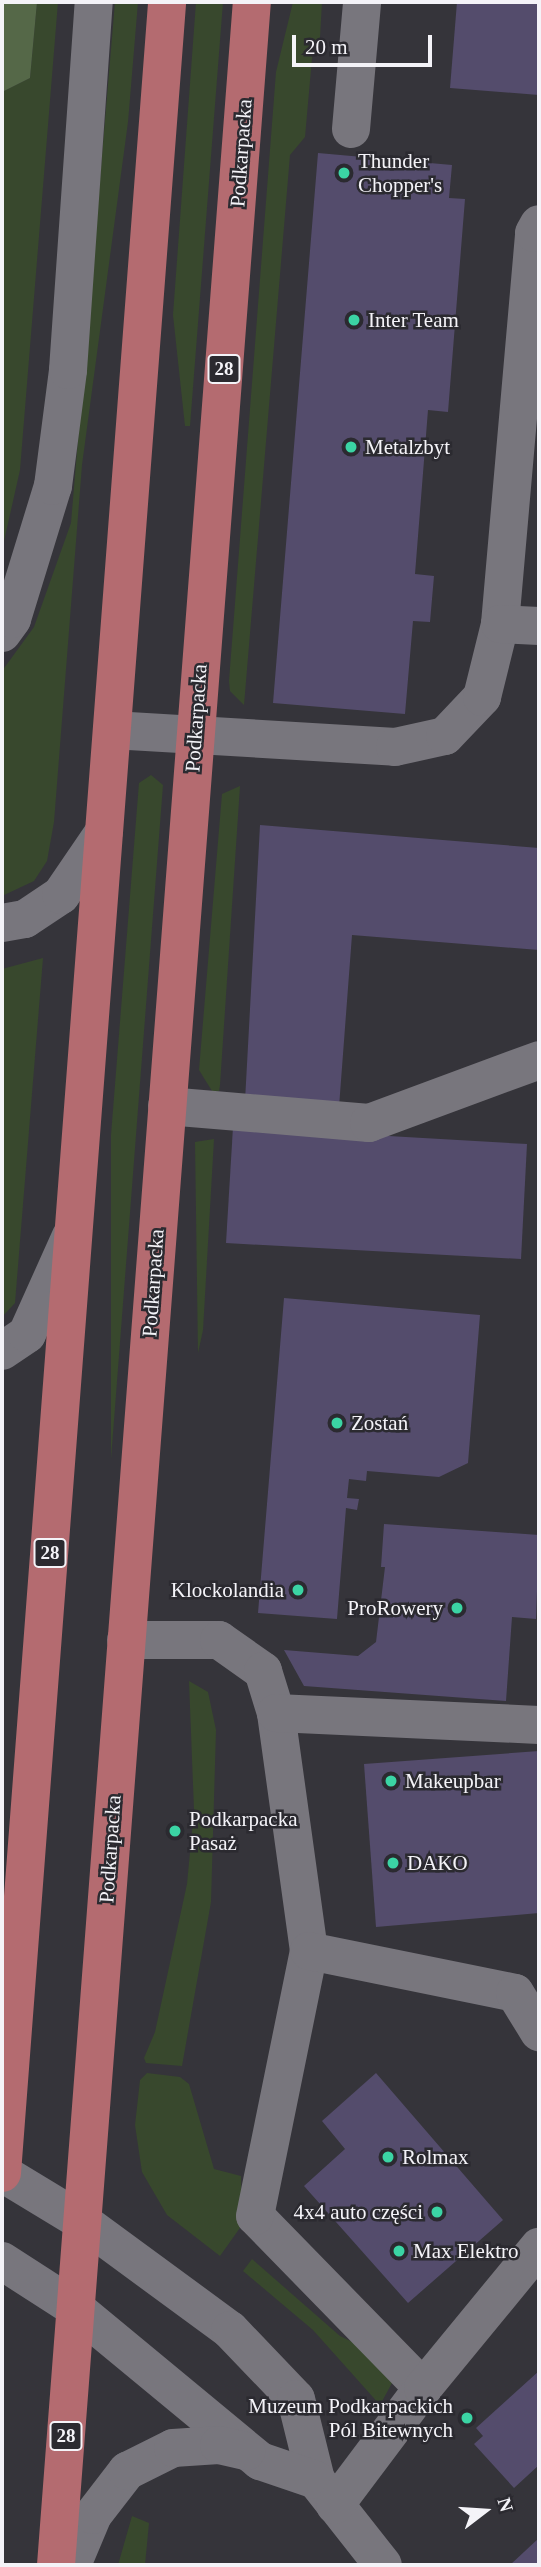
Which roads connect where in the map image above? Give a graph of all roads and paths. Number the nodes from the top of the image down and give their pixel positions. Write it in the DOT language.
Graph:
graph roads {
  1 [pos="94,2"];
  2 [pos="167,2"];
  3 [pos="253,2"];
  4 [pos="362,2"];
  5 [pos="351,129"];
  6 [pos="539,224"];
  7 [pos="500,624"];
  8 [pos="539,626"];
  9 [pos="2,633"];
  10 [pos="112,730"];
  11 [pos="195,736"];
  12 [pos="104,832"];
  13 [pos="2,923"];
  14 [pos="539,1060"];
  15 [pos="167,1106"];
  16 [pos="75,1227"];
  17 [pos="2,1351"];
  18 [pos="126,1640"];
  19 [pos="276,1713"];
  20 [pos="539,1725"];
  21 [pos="25,1878"];
  22 [pos="2,1939"];
  23 [pos="309,1951"];
  24 [pos="539,2032"];
  25 [pos="2,2173"];
  26 [pos="83,2222"];
  27 [pos="539,2248"];
  28 [pos="2,2260"];
  29 [pos="75,2308"];
  30 [pos="423,2388"];
  31 [pos="246,2451"];
  32 [pos="326,2493"];
  33 [pos="56,2565"];
  34 [pos="72,2565"];
  35 [pos="383,2565"];
  1 -- 9 [label="street"];
  2 -- 10 [label="main road, 28"];
  3 -- 11 [label="main road, Podkarpacka / 28"];
  4 -- 5 [label="street"];
  6 -- 7 [label="street"];
  7 -- 8 [label="street"];
  7 -- 11 [label="street"];
  10 -- 11 [label="street"];
  10 -- 12 [label="main road, 28"];
  11 -- 15 [label="main road, Podkarpacka / 28"];
  12 -- 13 [label="street"];
  12 -- 16 [label="main road, 28"];
  14 -- 15 [label="street"];
  15 -- 18 [label="main road, Podkarpacka / 28"];
  16 -- 17 [label="street"];
  16 -- 21 [label="main road, 28"];
  18 -- 19 [label="street"];
  18 -- 26 [label="main road, Podkarpacka / 28"];
  19 -- 20 [label="street"];
  19 -- 23 [label="street"];
  21 -- 22 [label="street"];
  21 -- 25 [label="main road, 28"];
  23 -- 24 [label="street"];
  23 -- 30 [label="street"];
  25 -- 26 [label="street"];
  26 -- 29 [label="main road, Podkarpacka / 28"];
  26 -- 32 [label="street"];
  27 -- 30 [label="street"];
  28 -- 29 [label="street"];
  29 -- 31 [label="street"];
  29 -- 33 [label="main road, Podkarpacka / 28"];
  30 -- 32 [label="street"];
  31 -- 32 [label="street"];
  31 -- 34 [label="street"];
  32 -- 35 [label="street"];
}
